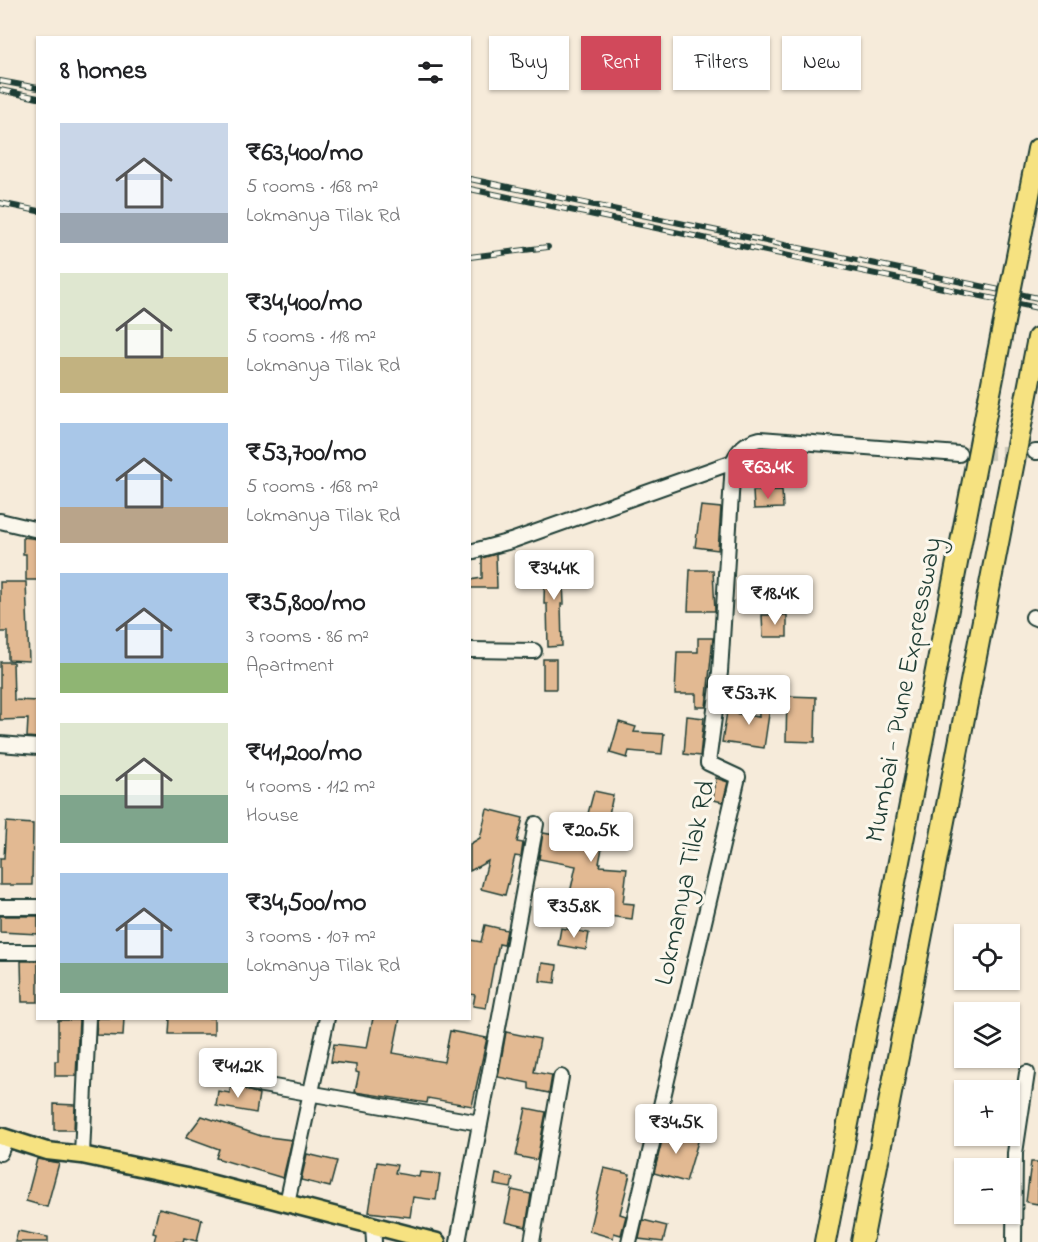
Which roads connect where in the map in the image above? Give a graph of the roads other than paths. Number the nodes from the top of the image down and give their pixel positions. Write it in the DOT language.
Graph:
graph roads {
  1 [pos="1038,149"];
  2 [pos="1038,338"];
  3 [pos="959,454"];
  4 [pos="733,462"];
  5 [pos="0,521"];
  6 [pos="36,530"];
  7 [pos="471,552"];
  8 [pos="471,650"];
  9 [pos="534,651"];
  10 [pos="0,744"];
  11 [pos="36,747"];
  12 [pos="536,824"];
  13 [pos="0,907"];
  14 [pos="36,907"];
  15 [pos="0,952"];
  16 [pos="36,952"];
  17 [pos="88,1020"];
  18 [pos="327,1020"];
  19 [pos="1027,1073"];
  20 [pos="561,1077"];
  21 [pos="251,1083"];
  22 [pos="310,1094"];
  23 [pos="480,1123"];
  24 [pos="2,1142"];
  25 [pos="82,1155"];
  26 [pos="287,1203"];
  27 [pos="373,1234"];
  28 [pos="437,1242"];
  29 [pos="458,1242"];
  30 [pos="532,1242"];
  31 [pos="629,1242"];
  32 [pos="825,1242"];
  33 [pos="862,1242"];
  34 [pos="1014,1242"];
  1 -- 32 [label="highway, Mumbai - Pune Expressway, bridge"];
  2 -- 33 [label="highway"];
  3 -- 4 [label="street"];
  4 -- 7 [label="street"];
  4 -- 31 [label="street, Lokmanya Tilak Rd"];
  5 -- 6 [label="street"];
  8 -- 9 [label="street"];
  10 -- 11 [label="street"];
  12 -- 23 [label="street"];
  13 -- 14 [label="street"];
  15 -- 16 [label="street"];
  17 -- 25 [label="street"];
  18 -- 22 [label="street"];
  19 -- 34 [label="street"];
  20 -- 30 [label="street"];
  21 -- 22 [label="street"];
  22 -- 23 [label="street"];
  22 -- 26 [label="street"];
  23 -- 29 [label="street"];
  24 -- 25 [label="main road"];
  25 -- 26 [label="main road"];
  26 -- 27 [label="main road"];
  27 -- 28 [label="main road"];
}
